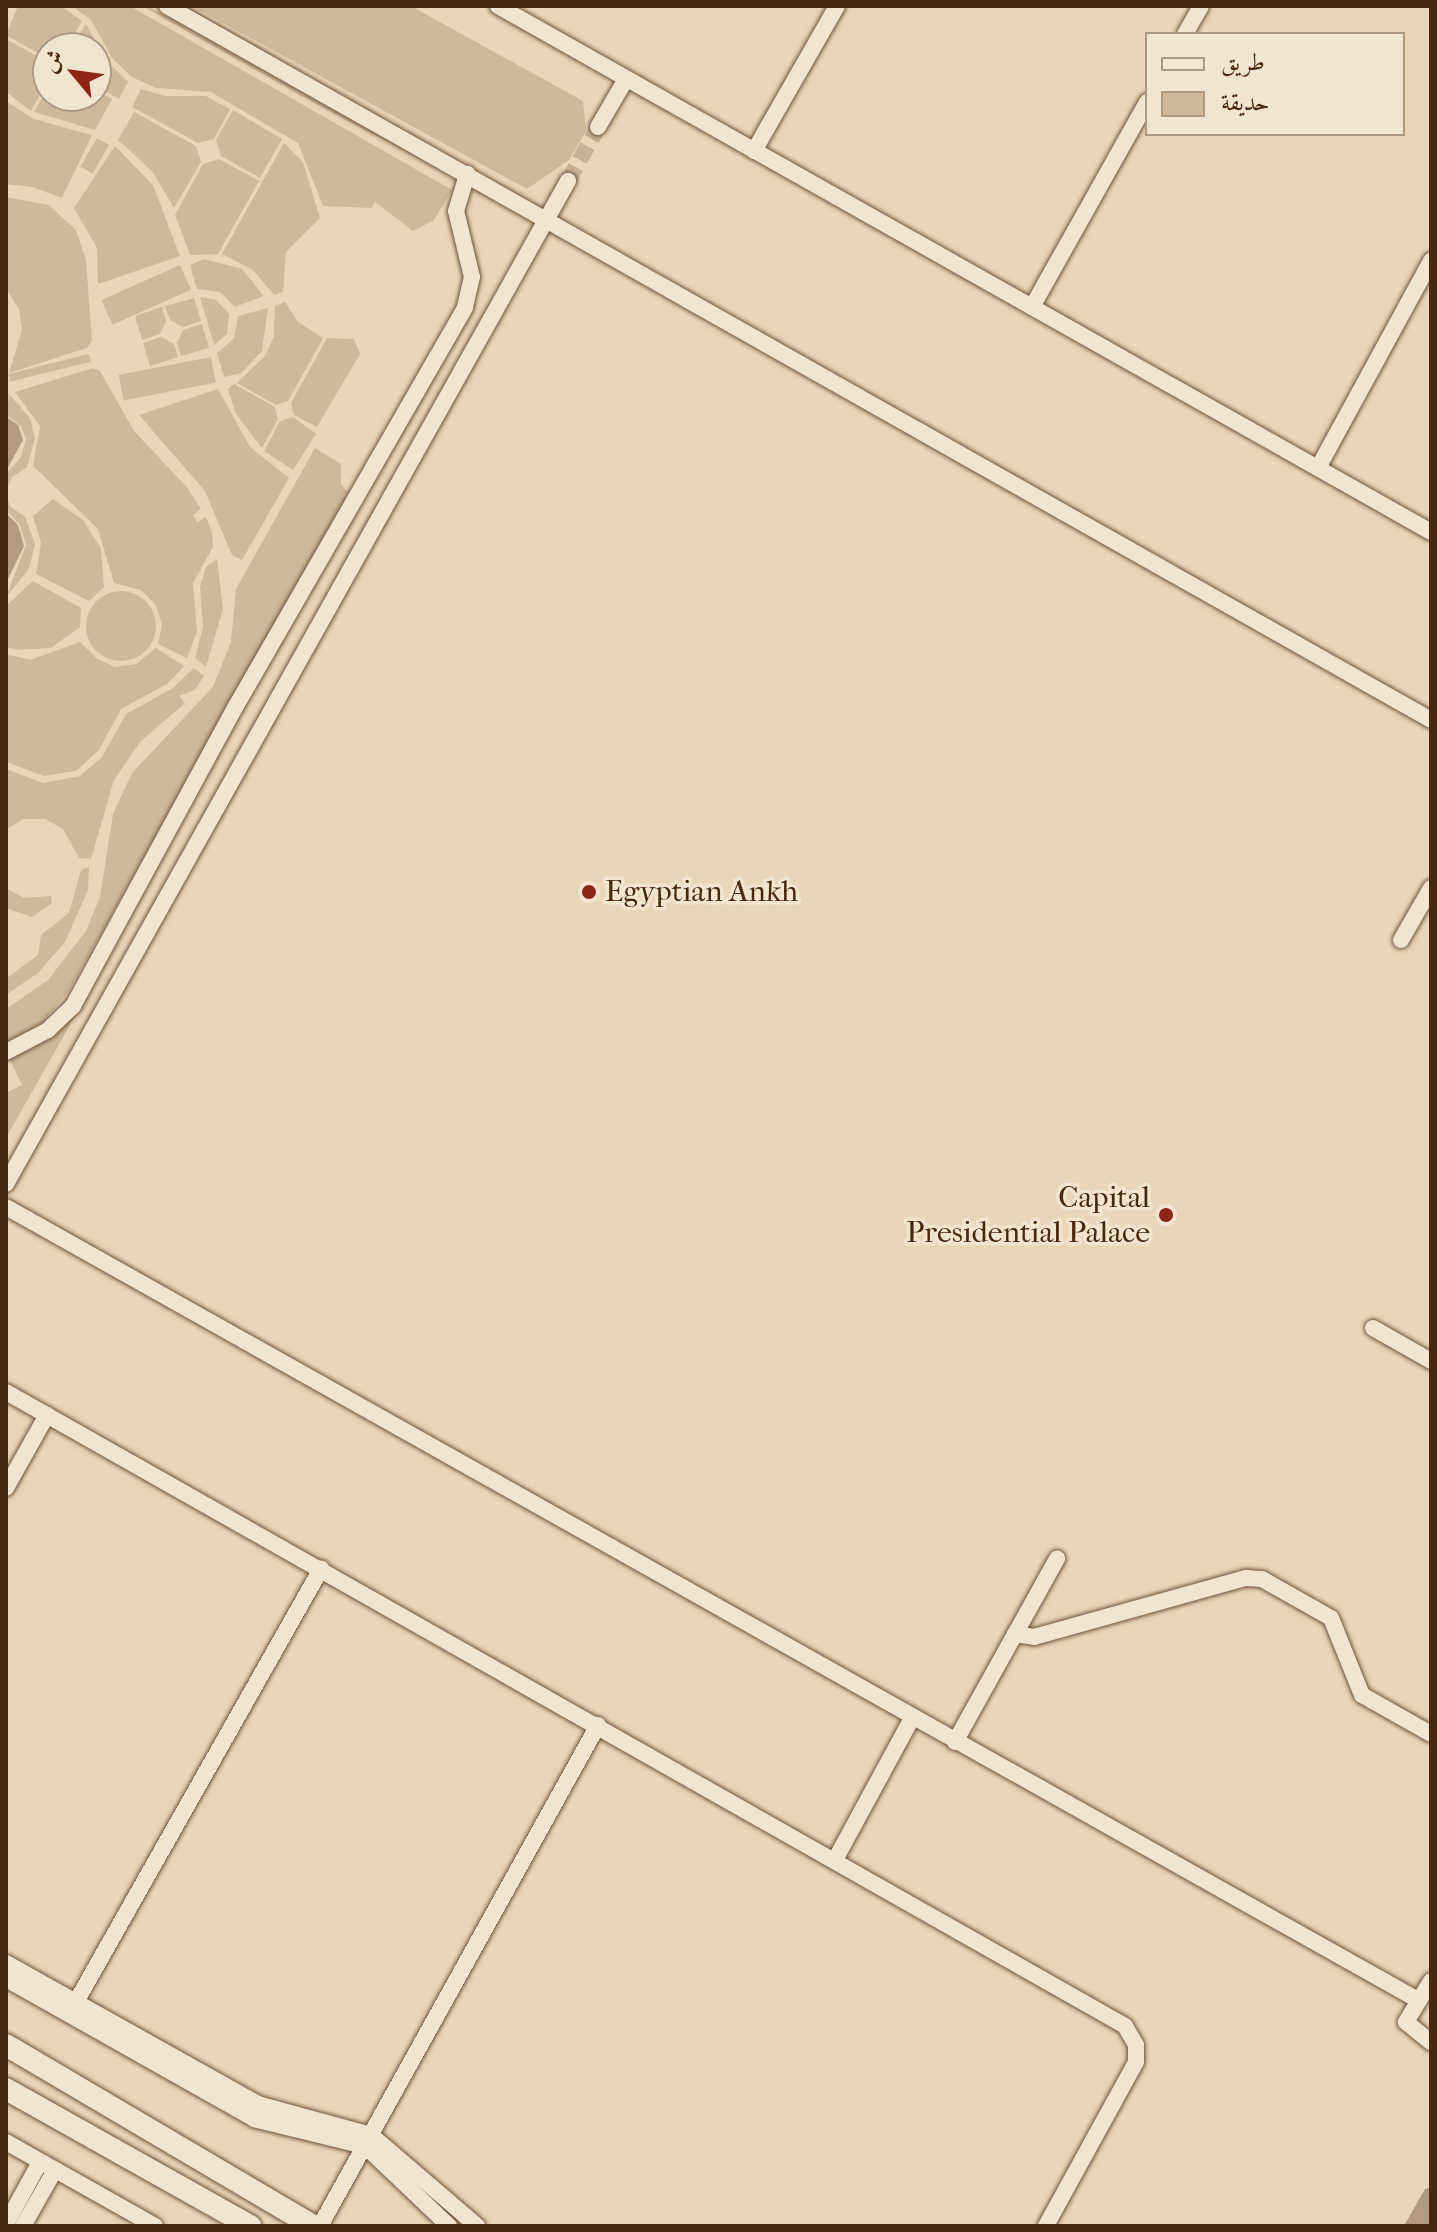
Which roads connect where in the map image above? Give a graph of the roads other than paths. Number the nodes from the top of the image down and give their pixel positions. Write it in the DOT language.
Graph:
graph roads {
  1 [pos="167,6"];
  2 [pos="498,6"];
  3 [pos="837,6"];
  4 [pos="1201,6"];
  5 [pos="1186,32"];
  6 [pos="626,79"];
  7 [pos="1145,106"];
  8 [pos="598,127"];
  9 [pos="754,151"];
  10 [pos="467,174"];
  11 [pos="568,181"];
  12 [pos="546,220"];
  13 [pos="1431,261"];
  14 [pos="1032,307"];
  15 [pos="1318,468"];
  16 [pos="1431,532"];
  17 [pos="1431,720"];
  18 [pos="1431,888"];
  19 [pos="1401,940"];
  20 [pos="6,1052"];
  21 [pos="6,1184"];
  22 [pos="6,1207"];
  23 [pos="1373,1328"];
  24 [pos="1431,1361"];
  25 [pos="6,1392"];
  26 [pos="47,1415"];
  27 [pos="6,1488"];
  28 [pos="1057,1559"];
  29 [pos="321,1569"];
  30 [pos="1015,1634"];
  31 [pos="912,1718"];
  32 [pos="598,1725"];
  33 [pos="1431,1734"];
  34 [pos="955,1742"];
  35 [pos="835,1860"];
  36 [pos="6,1963"];
  37 [pos="6,1979"];
  38 [pos="1431,1981"];
  39 [pos="1416,1999"];
  40 [pos="76,2002"];
  41 [pos="1431,2042"];
  42 [pos="6,2045"];
  43 [pos="6,2089"];
  44 [pos="368,2140"];
  45 [pos="6,2142"];
  46 [pos="47,2166"];
  47 [pos="6,2224"];
  48 [pos="23,2226"];
  49 [pos="155,2226"];
  50 [pos="250,2226"];
  51 [pos="313,2226"];
  52 [pos="320,2226"];
  53 [pos="449,2226"];
  54 [pos="477,2226"];
  55 [pos="1046,2226"];
  1 -- 10 [label="street"];
  2 -- 6 [label="street"];
  3 -- 9 [label="street"];
  4 -- 5 [label="street"];
  6 -- 8 [label="street"];
  6 -- 9 [label="street"];
  7 -- 14 [label="street"];
  9 -- 14 [label="street"];
  10 -- 12 [label="street"];
  10 -- 20 [label="street"];
  11 -- 12 [label="street"];
  12 -- 17 [label="street"];
  12 -- 21 [label="street"];
  13 -- 15 [label="street"];
  14 -- 15 [label="street"];
  15 -- 16 [label="street"];
  18 -- 19 [label="street"];
  22 -- 31 [label="street"];
  23 -- 24 [label="street"];
  25 -- 26 [label="street"];
  26 -- 27 [label="street"];
  26 -- 29 [label="street"];
  28 -- 30 [label="street"];
  29 -- 32 [label="street"];
  29 -- 40 [label="street"];
  30 -- 33 [label="street"];
  30 -- 34 [label="street"];
  31 -- 34 [label="street"];
  31 -- 35 [label="street"];
  32 -- 35 [label="street"];
  32 -- 44 [label="street"];
  34 -- 39 [label="street"];
  35 -- 55 [label="street"];
  36 -- 40 [label="street"];
  37 -- 44 [label="street"];
  38 -- 39 [label="street"];
  39 -- 41 [label="street"];
  40 -- 44 [label="street"];
  42 -- 51 [label="street"];
  43 -- 50 [label="street"];
  44 -- 52 [label="street"];
  44 -- 53 [label="street"];
  44 -- 54 [label="street"];
  45 -- 46 [label="street"];
  46 -- 47 [label="street"];
  46 -- 48 [label="street"];
  46 -- 49 [label="street"];
}
